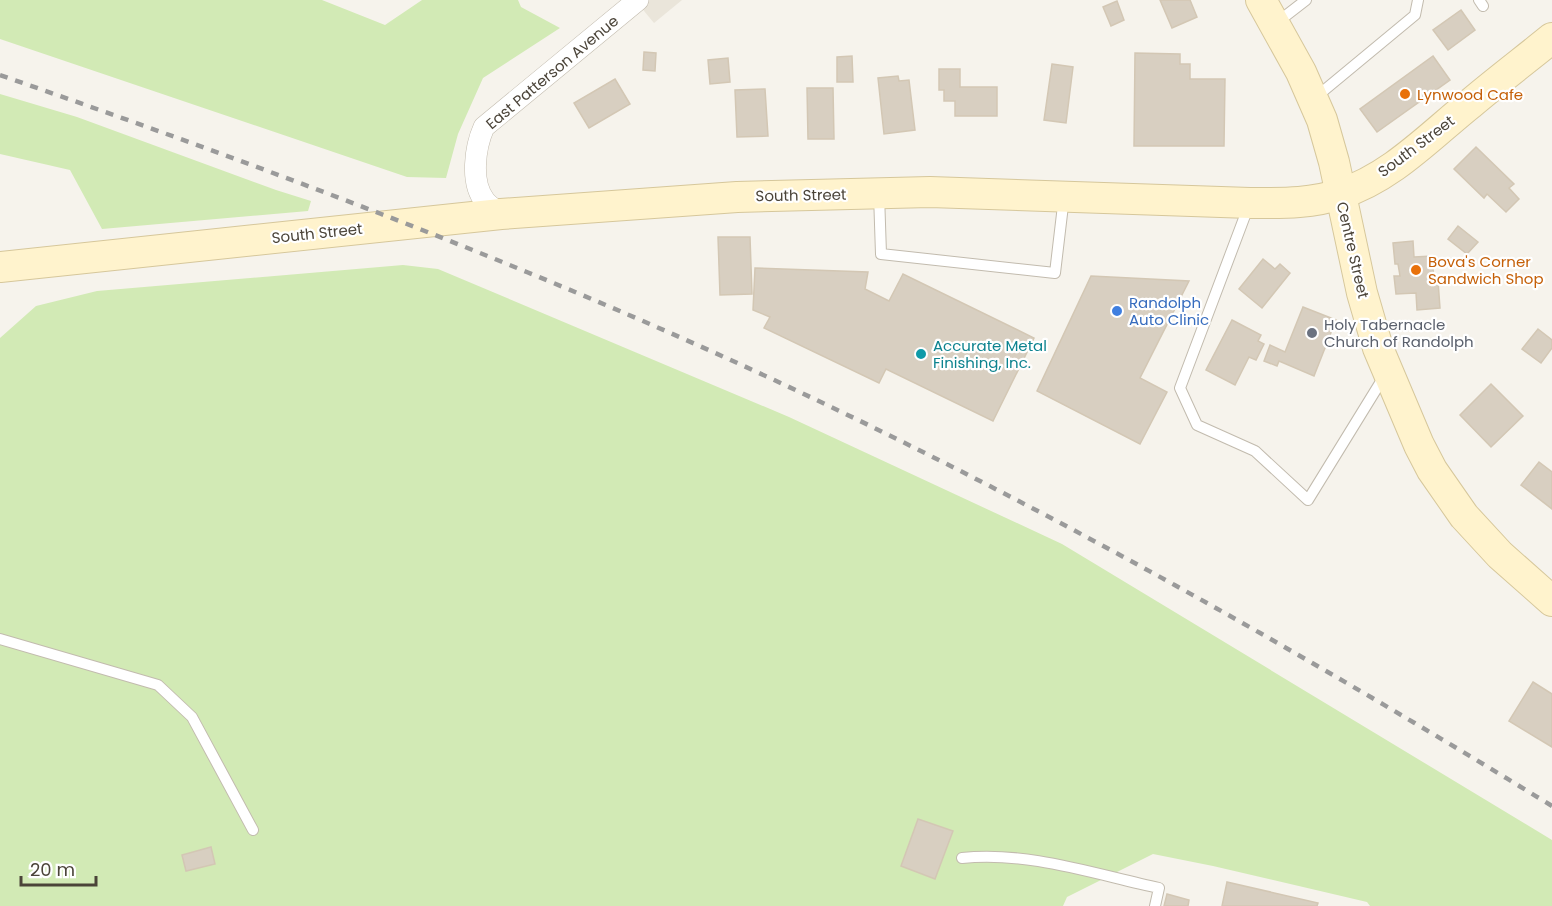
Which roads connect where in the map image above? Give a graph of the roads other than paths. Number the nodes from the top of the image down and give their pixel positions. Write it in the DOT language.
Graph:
graph roads {
  1 [pos="638,0"];
  2 [pos="1306,0"];
  3 [pos="1418,0"];
  4 [pos="1268,12"];
  5 [pos="1552,38"];
  6 [pos="1314,99"];
  7 [pos="879,194"];
  8 [pos="1341,194"];
  9 [pos="1064,197"];
  10 [pos="1250,203"];
  11 [pos="501,214"];
  12 [pos="2,272"];
  13 [pos="1388,369"];
  14 [pos="1550,597"];
  15 [pos="0,639"];
  16 [pos="253,830"];
  17 [pos="962,858"];
  18 [pos="1155,906"];
  1 -- 11 [label="street, East Patterson Avenue"];
  2 -- 4 [label="lane"];
  3 -- 6 [label="lane"];
  4 -- 6 [label="main road, Centre Street"];
  5 -- 8 [label="main road, South Street"];
  6 -- 8 [label="main road, Centre Street"];
  7 -- 9 [label="main road, South Street"];
  7 -- 9 [label="lane"];
  7 -- 11 [label="main road, South Street"];
  8 -- 10 [label="main road, South Street"];
  8 -- 13 [label="main road, Centre Street"];
  9 -- 10 [label="main road, South Street"];
  10 -- 13 [label="lane"];
  11 -- 12 [label="main road, South Street"];
  13 -- 14 [label="main road, Centre Street"];
  15 -- 16 [label="lane"];
  17 -- 18 [label="lane"];
}
